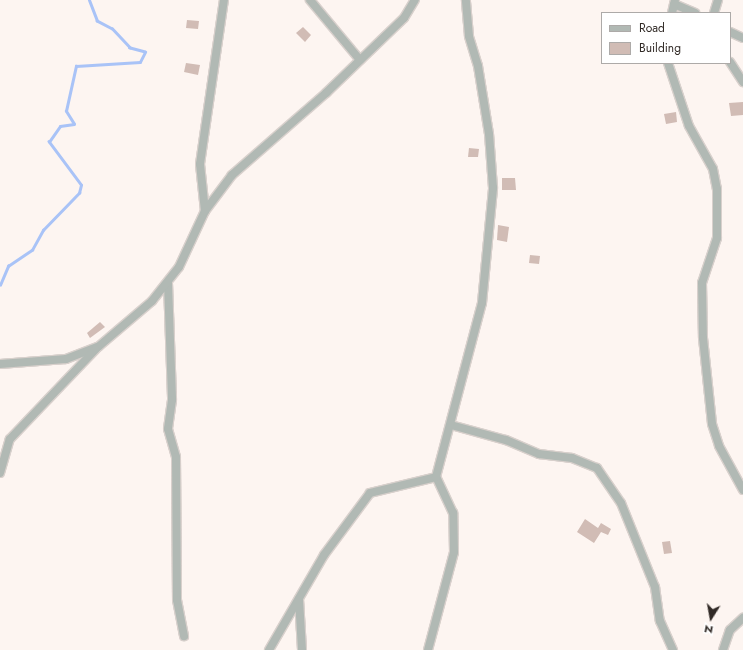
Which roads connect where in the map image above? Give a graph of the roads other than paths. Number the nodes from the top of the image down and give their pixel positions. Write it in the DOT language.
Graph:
graph roads {
  1 [pos="224,0"];
  2 [pos="310,0"];
  3 [pos="415,0"];
  4 [pos="466,0"];
  5 [pos="718,0"];
  6 [pos="675,2"];
  7 [pos="672,12"];
  8 [pos="693,12"];
  9 [pos="714,12"];
  10 [pos="731,32"];
  11 [pos="743,38"];
  12 [pos="360,60"];
  13 [pos="668,64"];
  14 [pos="731,64"];
  15 [pos="743,82"];
  16 [pos="205,211"];
  17 [pos="168,284"];
  18 [pos="98,347"];
  19 [pos="0,364"];
  20 [pos="451,425"];
  21 [pos="0,474"];
  22 [pos="436,477"];
  23 [pos="743,490"];
  24 [pos="299,599"];
  25 [pos="743,618"];
  26 [pos="184,636"];
  27 [pos="269,650"];
  28 [pos="302,650"];
  29 [pos="428,650"];
  30 [pos="673,650"];
  31 [pos="723,650"];
  1 -- 16 [label="street"];
  2 -- 12 [label="street"];
  3 -- 12 [label="street"];
  4 -- 20 [label="street"];
  5 -- 9 [label="street"];
  6 -- 7 [label="street"];
  6 -- 8 [label="street"];
  10 -- 11 [label="street"];
  12 -- 16 [label="street"];
  13 -- 23 [label="street"];
  14 -- 15 [label="street"];
  16 -- 17 [label="street"];
  17 -- 18 [label="street"];
  17 -- 26 [label="street"];
  18 -- 19 [label="street"];
  18 -- 21 [label="street"];
  20 -- 22 [label="street"];
  20 -- 30 [label="street"];
  22 -- 24 [label="street"];
  22 -- 29 [label="street"];
  24 -- 27 [label="street"];
  24 -- 28 [label="street"];
  25 -- 31 [label="street"];
}
